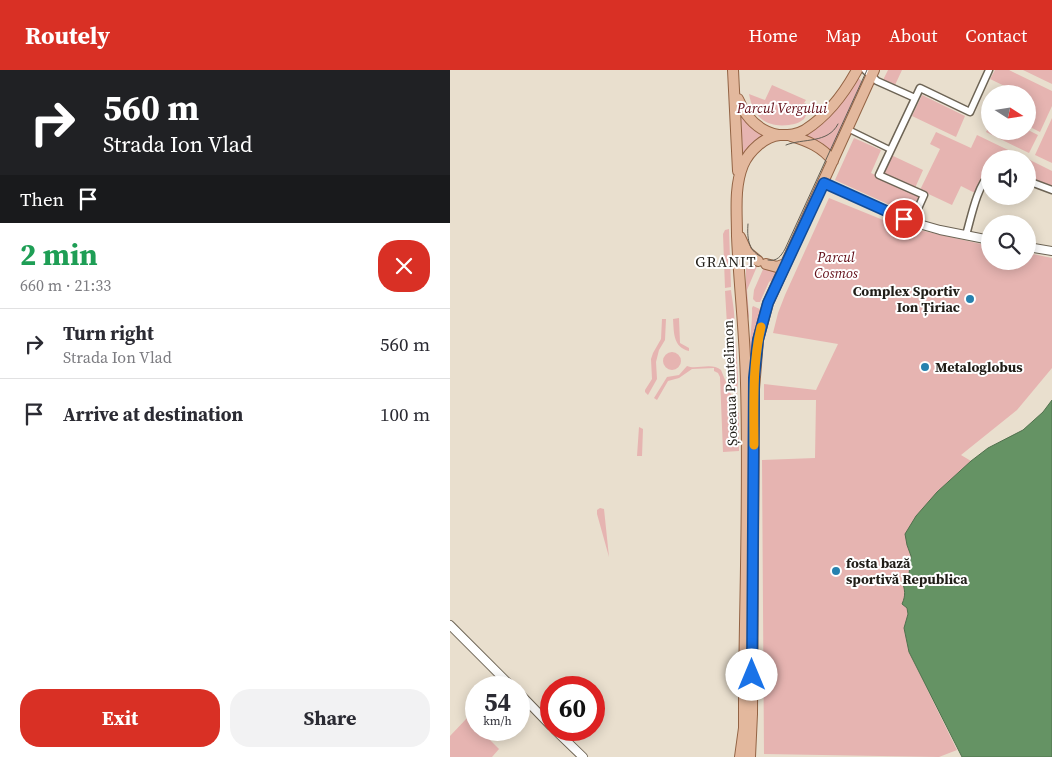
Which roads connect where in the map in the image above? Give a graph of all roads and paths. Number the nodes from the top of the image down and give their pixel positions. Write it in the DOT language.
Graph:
graph roads {
  1 [pos="733,70"];
  2 [pos="857,70"];
  3 [pos="990,70"];
  4 [pos="870,72"];
  5 [pos="735,93"];
  6 [pos="915,98"];
  7 [pos="848,129"];
  8 [pos="778,135"];
  9 [pos="791,136"];
  10 [pos="891,150"];
  11 [pos="833,161"];
  12 [pos="824,183"];
  13 [pos="1036,184"];
  14 [pos="981,188"];
  15 [pos="737,190"];
  16 [pos="1052,190"];
  17 [pos="912,222"];
  18 [pos="737,232"];
  19 [pos="966,235"];
  20 [pos="981,238"];
  21 [pos="1036,249"];
  22 [pos="1052,252"];
  23 [pos="785,264"];
  24 [pos="450,625"];
  25 [pos="501,676"];
  26 [pos="530,705"];
  27 [pos="540,715"];
  28 [pos="567,741"];
  29 [pos="743,756"];
  30 [pos="583,757"];
  1 -- 5 [label="main road"];
  2 -- 9 [label="main road"];
  3 -- 6 [label="street"];
  4 -- 6 [label="street"];
  4 -- 7 [label="main road, Șoseaua Pantelimon"];
  5 -- 8 [label="main road"];
  5 -- 15 [label="main road"];
  6 -- 10 [label="street"];
  7 -- 10 [label="street"];
  7 -- 11 [label="main road, Șoseaua Pantelimon"];
  8 -- 9 [label="main road"];
  8 -- 15 [label="main road, Șoseaua Pantelimon"];
  9 -- 11 [label="main road"];
  10 -- 17 [label="street"];
  11 -- 12 [label="main road, Șoseaua Pantelimon"];
  12 -- 17 [label="street"];
  12 -- 23 [label="main road, Șoseaua Pantelimon"];
  13 -- 16 [label="street"];
  14 -- 19 [label="street"];
  15 -- 18 [label="main road, Șoseaua Pantelimon"];
  17 -- 19 [label="street"];
  18 -- 23 [label="main road"];
  18 -- 29 [label="main road, Șoseaua Pantelimon"];
  19 -- 20 [label="street"];
  21 -- 22 [label="street"];
  23 -- 29 [label="main road, Șoseaua Pantelimon"];
  24 -- 25 [label="street"];
  26 -- 27 [label="street"];
  28 -- 30 [label="street"];
}
